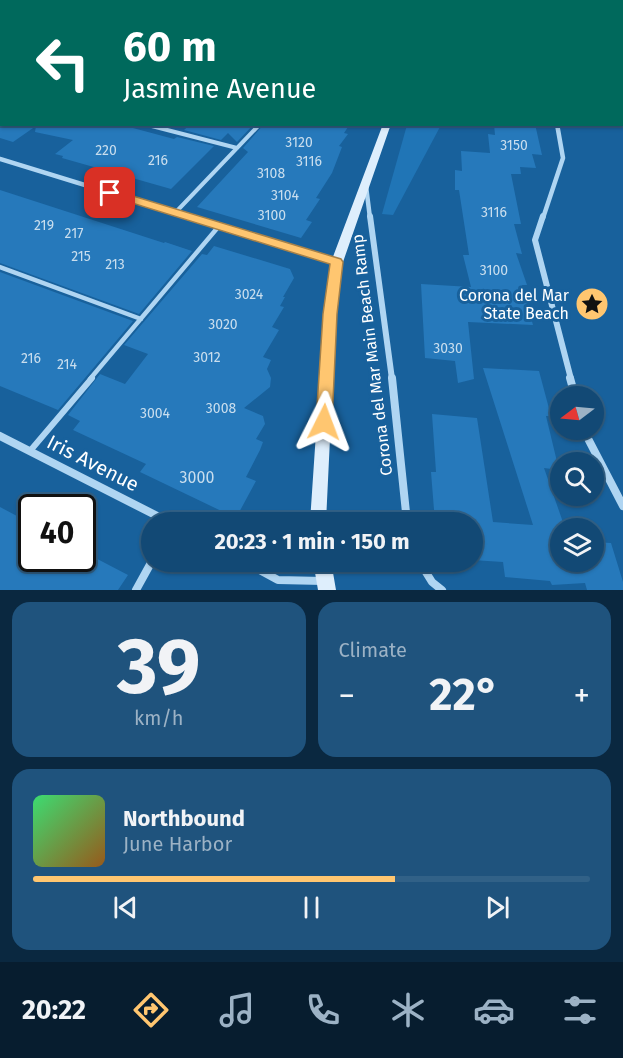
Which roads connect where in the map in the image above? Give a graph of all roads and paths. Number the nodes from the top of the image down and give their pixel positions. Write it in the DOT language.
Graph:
graph roads {
  1 [pos="152,126"];
  2 [pos="258,126"];
  3 [pos="386,126"];
  4 [pos="556,126"];
  5 [pos="237,148"];
  6 [pos="0,159"];
  7 [pos="365,184"];
  8 [pos="175,213"];
  9 [pos="219,226"];
  10 [pos="337,262"];
  11 [pos="0,267"];
  12 [pos="141,319"];
  13 [pos="572,386"];
  14 [pos="0,436"];
  15 [pos="590,440"];
  16 [pos="30,450"];
  17 [pos="623,506"];
  18 [pos="151,512"];
  19 [pos="319,512"];
  20 [pos="406,512"];
  21 [pos="146,572"];
  22 [pos="263,572"];
  23 [pos="426,572"];
  24 [pos="325,586"];
  25 [pos="136,590"];
  26 [pos="442,590"];
  1 -- 5 [label="lane"];
  2 -- 5 [label="lane"];
  3 -- 7 [label="street"];
  4 -- 13 [label="street"];
  5 -- 8 [label="lane"];
  6 -- 8 [label="street"];
  7 -- 10 [label="street"];
  7 -- 20 [label="street, Corona del Mar Main Beach Ramp"];
  8 -- 9 [label="street"];
  9 -- 10 [label="street"];
  9 -- 12 [label="lane"];
  10 -- 19 [label="street"];
  11 -- 12 [label="lane"];
  12 -- 16 [label="lane"];
  14 -- 16 [label="street, Iris Avenue"];
  15 -- 17 [label="street"];
  16 -- 18 [label="street, Iris Avenue"];
  21 -- 25 [label="street"];
  22 -- 24 [label="street"];
  23 -- 26 [label="street"];
}
